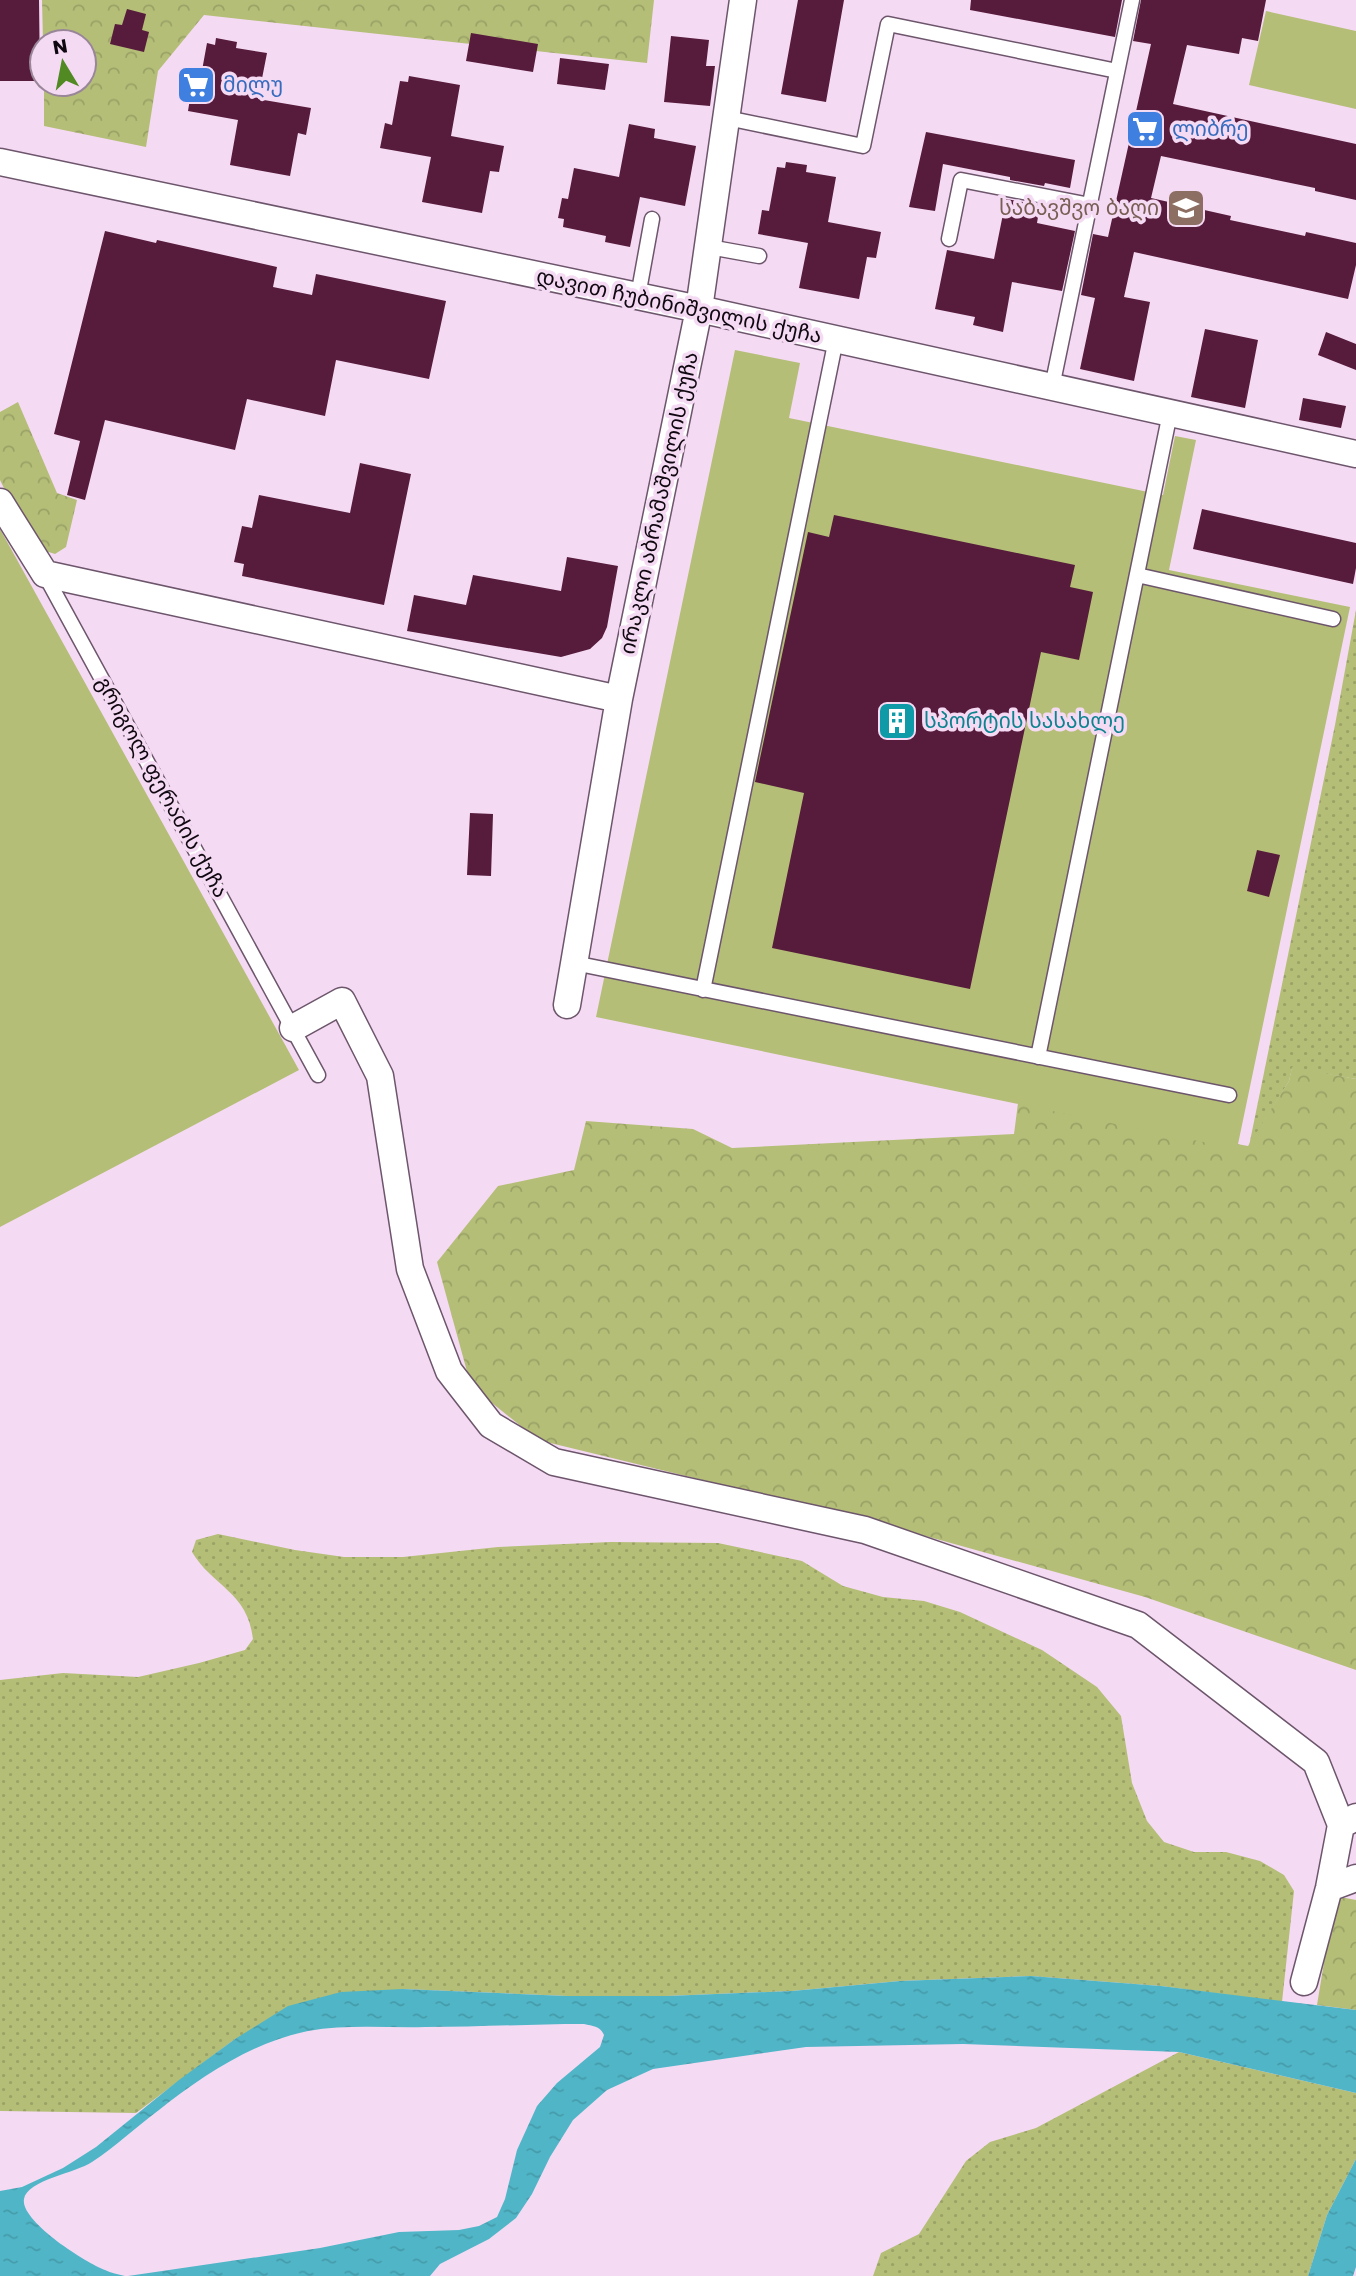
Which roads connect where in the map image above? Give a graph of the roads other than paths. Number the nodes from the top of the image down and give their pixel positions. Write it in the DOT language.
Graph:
graph roads {
  1 [pos="743,0"];
  2 [pos="1132,0"];
  3 [pos="1117,71"];
  4 [pos="727,118"];
  5 [pos="0,162"];
  6 [pos="1090,205"];
  7 [pos="652,219"];
  8 [pos="949,239"];
  9 [pos="709,247"];
  10 [pos="759,256"];
  11 [pos="638,296"];
  12 [pos="699,309"];
  13 [pos="836,339"];
  14 [pos="1052,387"];
  15 [pos="1170,413"];
  16 [pos="1356,454"];
  17 [pos="0,502"];
  18 [pos="45,574"];
  19 [pos="1137,575"];
  20 [pos="1333,619"];
  21 [pos="619,699"];
  22 [pos="574,963"];
  23 [pos="703,990"];
  24 [pos="566,1005"];
  25 [pos="293,1028"];
  26 [pos="1038,1057"];
  27 [pos="318,1075"];
  28 [pos="1229,1096"];
  29 [pos="1349,1821"];
  30 [pos="1356,1878"];
  31 [pos="1329,1888"];
  32 [pos="1304,1982"];
  1 -- 4 [label="street, ირაკლი აბრამაშვილის ქუჩა"];
  2 -- 3 [label="lane"];
  3 -- 4 [label="lane"];
  3 -- 6 [label="lane"];
  4 -- 9 [label="street, ირაკლი აბრამაშვილის ქუჩა"];
  5 -- 11 [label="street, დავით ჩუბინიშვილის ქუჩა"];
  6 -- 8 [label="lane"];
  6 -- 14 [label="lane"];
  7 -- 11 [label="lane"];
  9 -- 10 [label="lane"];
  9 -- 12 [label="street, ირაკლი აბრამაშვილის ქუჩა"];
  11 -- 12 [label="street, დავით ჩუბინიშვილის ქუჩა"];
  12 -- 13 [label="street, დავით ჩუბინიშვილის ქუჩა"];
  12 -- 21 [label="street, ირაკლი აბრამაშვილის ქუჩა"];
  13 -- 14 [label="street, დავით ჩუბინიშვილის ქუჩა"];
  13 -- 23 [label="lane"];
  14 -- 15 [label="street, დავით ჩუბინიშვილის ქუჩა"];
  15 -- 16 [label="street, დავით ჩუბინიშვილის ქუჩა"];
  15 -- 19 [label="lane"];
  17 -- 18 [label="street, გრიგოლ ფერაძის ქუჩა"];
  18 -- 21 [label="street"];
  18 -- 25 [label="lane, გრიგოლ ფერაძის ქუჩა"];
  19 -- 20 [label="lane"];
  19 -- 26 [label="lane"];
  21 -- 22 [label="street, ირაკლი აბრამაშვილის ქუჩა"];
  22 -- 23 [label="lane"];
  22 -- 24 [label="street, ირაკლი აბრამაშვილის ქუჩა"];
  23 -- 26 [label="lane"];
  25 -- 27 [label="lane, გრიგოლ ფერაძის ქუჩა"];
  25 -- 29 [label="street"];
  26 -- 28 [label="lane"];
  29 -- 31 [label="street"];
  30 -- 31 [label="street"];
  31 -- 32 [label="street"];
}
